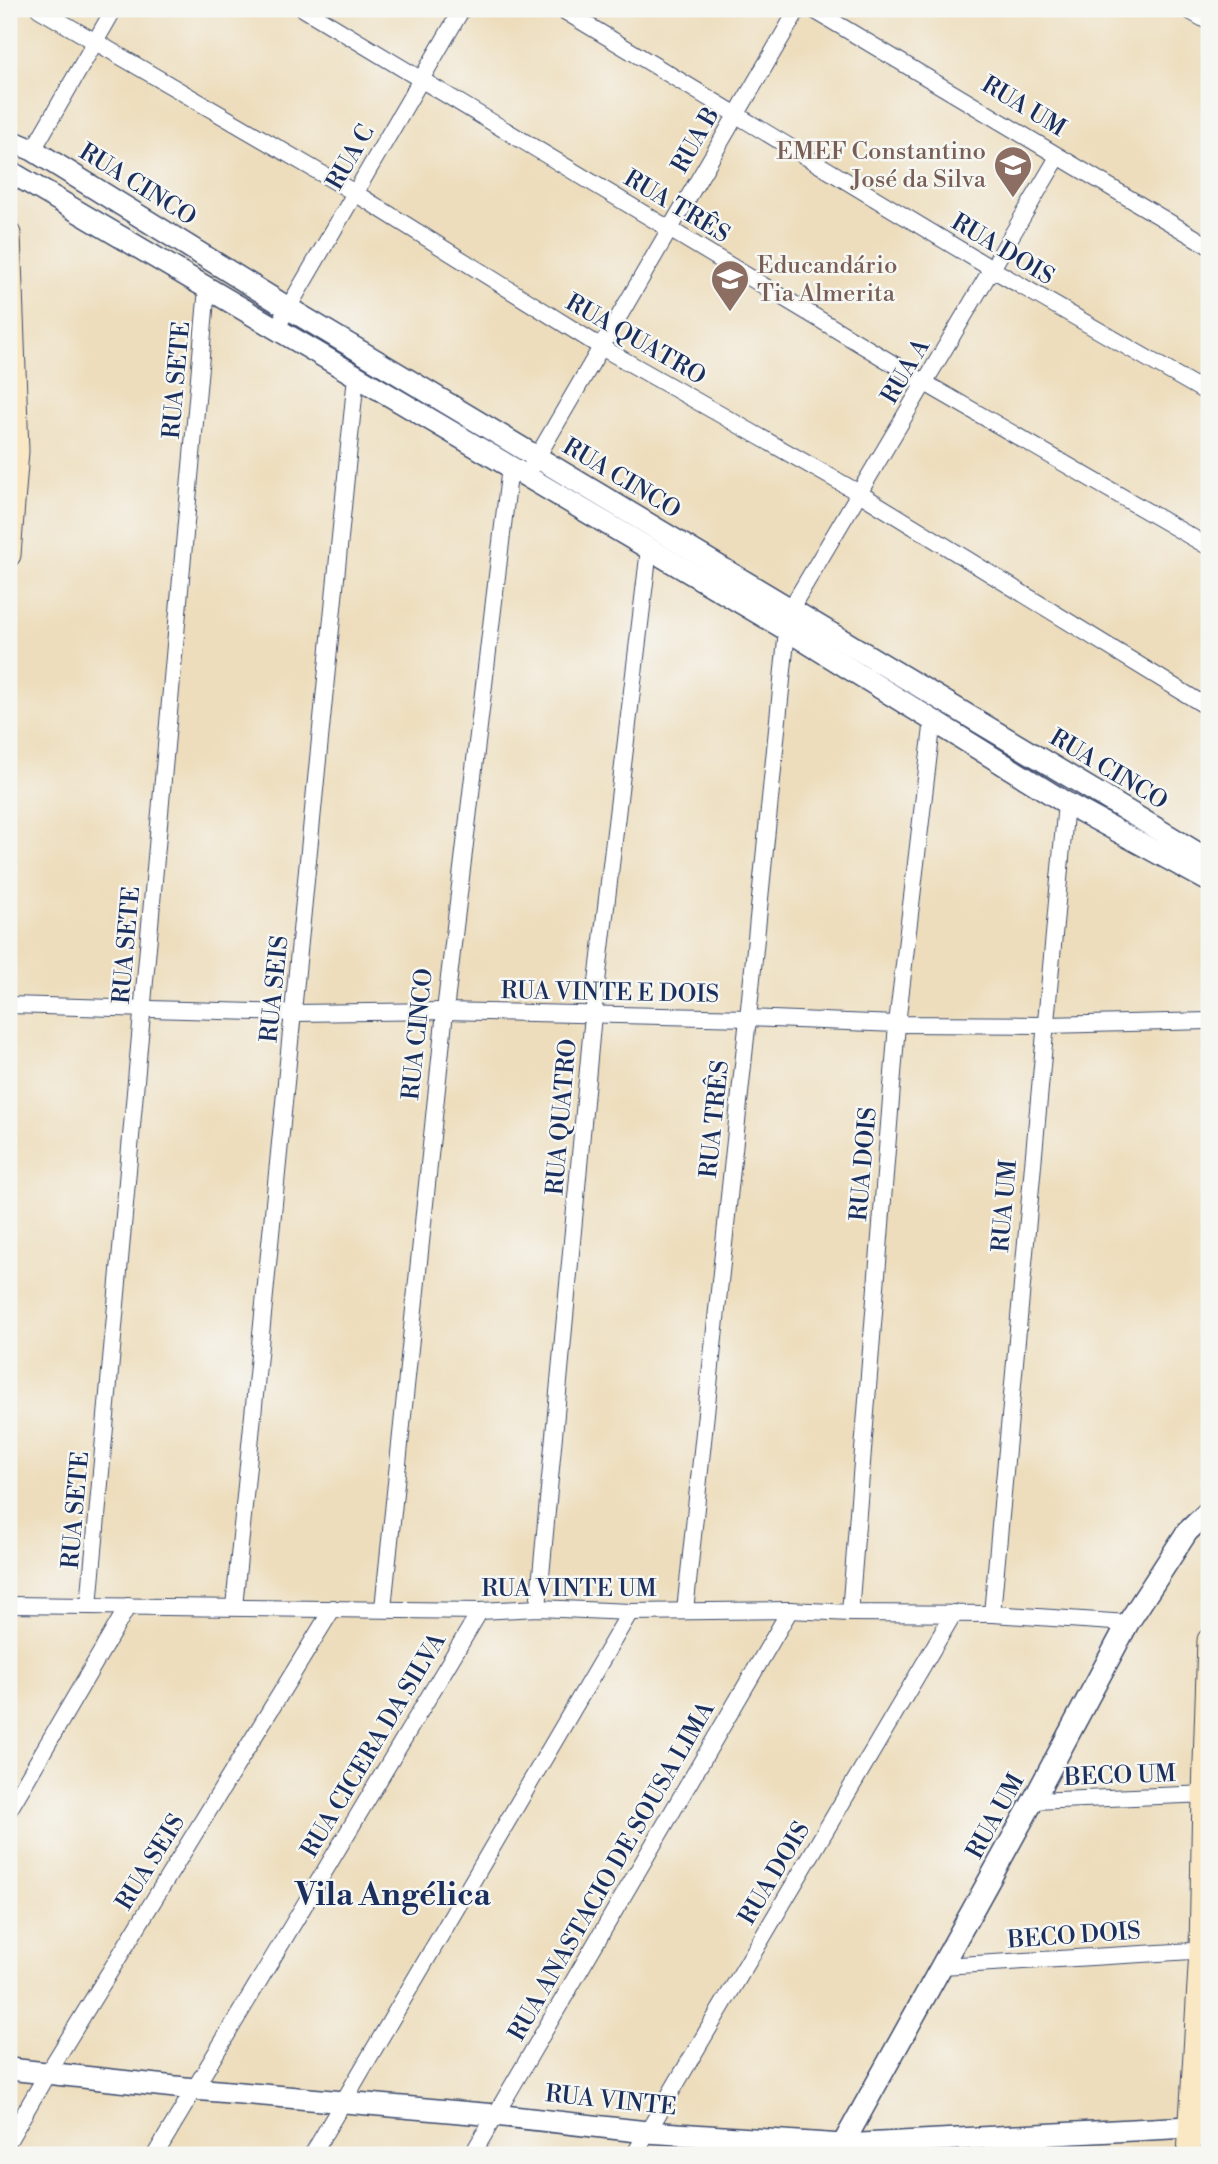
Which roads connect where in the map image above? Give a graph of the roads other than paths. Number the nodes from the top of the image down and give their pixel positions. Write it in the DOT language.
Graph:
graph roads {
  1 [pos="39,9"];
  2 [pos="114,9"];
  3 [pos="304,9"];
  4 [pos="462,9"];
  5 [pos="561,9"];
  6 [pos="798,9"];
  7 [pos="813,9"];
  8 [pos="1186,9"];
  9 [pos="1209,22"];
  10 [pos="95,43"];
  11 [pos="421,79"];
  12 [pos="737,114"];
  13 [pos="9,140"];
  14 [pos="33,150"];
  15 [pos="1058,157"];
  16 [pos="9,171"];
  17 [pos="355,193"];
  18 [pos="670,228"];
  19 [pos="9,234"];
  20 [pos="1209,246"];
  21 [pos="992,269"];
  22 [pos="207,288"];
  23 [pos="288,308"];
  24 [pos="276,329"];
  25 [pos="601,347"];
  26 [pos="11,353"];
  27 [pos="356,376"];
  28 [pos="925,383"];
  29 [pos="1209,394"];
  30 [pos="537,457"];
  31 [pos="518,471"];
  32 [pos="859,493"];
  33 [pos="1209,547"];
  34 [pos="649,549"];
  35 [pos="9,555"];
  36 [pos="790,608"];
  37 [pos="787,630"];
  38 [pos="1209,708"];
  39 [pos="933,719"];
  40 [pos="1066,803"];
  41 [pos="1209,860"];
  42 [pos="1209,881"];
  43 [pos="9,1005"];
  44 [pos="143,1010"];
  45 [pos="445,1011"];
  46 [pos="294,1013"];
  47 [pos="593,1015"];
  48 [pos="748,1018"];
  49 [pos="1209,1021"];
  50 [pos="897,1024"];
  51 [pos="1047,1025"];
  52 [pos="1209,1511"];
  53 [pos="9,1605"];
  54 [pos="89,1606"];
  55 [pos="128,1606"];
  56 [pos="234,1607"];
  57 [pos="333,1608"];
  58 [pos="383,1608"];
  59 [pos="538,1608"];
  60 [pos="790,1610"];
  61 [pos="480,1611"];
  62 [pos="685,1611"];
  63 [pos="630,1612"];
  64 [pos="850,1613"];
  65 [pos="954,1614"];
  66 [pos="992,1614"];
  67 [pos="1128,1623"];
  68 [pos="1209,1640"];
  69 [pos="1207,1794"];
  70 [pos="1033,1801"];
  71 [pos="9,1810"];
  72 [pos="1205,1950"];
  73 [pos="942,1966"];
  74 [pos="9,2069"];
  75 [pos="47,2074"];
  76 [pos="194,2089"];
  77 [pos="344,2103"];
  78 [pos="495,2115"];
  79 [pos="1200,2127"];
  80 [pos="648,2132"];
  81 [pos="9,2140"];
  82 [pos="839,2150"];
  83 [pos="155,2155"];
  84 [pos="312,2155"];
  85 [pos="472,2155"];
  86 [pos="634,2155"];
  87 [pos="1189,2155"];
  1 -- 10 [label="street, RUA QUATRO"];
  2 -- 10 [label="street"];
  3 -- 11 [label="street, RUA TRÊS"];
  4 -- 11 [label="street, RUA C"];
  5 -- 12 [label="street, RUA DOIS"];
  6 -- 12 [label="street, RUA B"];
  7 -- 15 [label="street, RUA UM"];
  8 -- 9 [label="street"];
  10 -- 14 [label="street"];
  10 -- 17 [label="street, RUA QUATRO"];
  11 -- 17 [label="street, RUA C"];
  11 -- 18 [label="street, RUA TRÊS"];
  12 -- 18 [label="street, RUA B"];
  12 -- 21 [label="street, RUA DOIS"];
  13 -- 14 [label="street, RUA CINCO"];
  14 -- 23 [label="street, RUA CINCO"];
  15 -- 20 [label="street, RUA UM"];
  15 -- 21 [label="street, RUA A"];
  16 -- 22 [label="street, RUA CINCO"];
  17 -- 23 [label="street, RUA C"];
  17 -- 25 [label="street, RUA QUATRO"];
  18 -- 25 [label="street, RUA B"];
  18 -- 28 [label="street, RUA TRÊS"];
  19 -- 26 [label="main road"];
  21 -- 28 [label="street, RUA A"];
  21 -- 29 [label="street, RUA DOIS"];
  22 -- 24 [label="street, RUA CINCO"];
  22 -- 44 [label="street, RUA SETE"];
  23 -- 24 [label="street, RUA C"];
  23 -- 30 [label="street, RUA CINCO"];
  24 -- 27 [label="street, RUA CINCO"];
  25 -- 30 [label="street, RUA B"];
  25 -- 32 [label="street, RUA QUATRO"];
  26 -- 35 [label="main road"];
  27 -- 31 [label="street, RUA CINCO"];
  27 -- 46 [label="street, RUA SEIS"];
  28 -- 32 [label="street, RUA A"];
  28 -- 33 [label="street, RUA TRÊS"];
  30 -- 31 [label="street, RUA B"];
  30 -- 36 [label="street, RUA CINCO"];
  31 -- 34 [label="street, RUA CINCO"];
  31 -- 45 [label="street, RUA CINCO"];
  32 -- 36 [label="street, RUA A"];
  32 -- 38 [label="street, RUA QUATRO"];
  34 -- 37 [label="street, RUA CINCO"];
  34 -- 47 [label="street, RUA QUATRO"];
  36 -- 41 [label="street, RUA CINCO"];
  37 -- 39 [label="street, RUA CINCO"];
  37 -- 48 [label="street, RUA TRÊS"];
  39 -- 40 [label="street, RUA CINCO"];
  39 -- 50 [label="street, RUA DOIS"];
  40 -- 42 [label="street, RUA CINCO"];
  40 -- 51 [label="street, RUA UM"];
  43 -- 44 [label="street, RUA VINTE E DOIS"];
  44 -- 46 [label="street, RUA VINTE E DOIS"];
  44 -- 54 [label="street, RUA SETE"];
  45 -- 46 [label="street, RUA VINTE E DOIS"];
  45 -- 47 [label="street, RUA VINTE E DOIS"];
  45 -- 58 [label="street, RUA CINCO"];
  46 -- 56 [label="street, RUA SEIS"];
  47 -- 48 [label="street, RUA VINTE E DOIS"];
  47 -- 59 [label="street, RUA QUATRO"];
  48 -- 50 [label="street, RUA VINTE E DOIS"];
  48 -- 62 [label="street, RUA TRÊS"];
  49 -- 51 [label="street, RUA VINTE E DOIS"];
  50 -- 51 [label="street, RUA VINTE E DOIS"];
  50 -- 64 [label="street, RUA DOIS"];
  51 -- 66 [label="street, RUA UM"];
  52 -- 67 [label="street, RUA UM"];
  53 -- 54 [label="street, RUA VINTE UM"];
  54 -- 55 [label="street, RUA VINTE UM"];
  55 -- 56 [label="street, RUA VINTE UM"];
  55 -- 71 [label="street"];
  56 -- 57 [label="street, RUA VINTE UM"];
  57 -- 58 [label="street, RUA VINTE UM"];
  57 -- 75 [label="street, RUA SEIS"];
  58 -- 61 [label="street, RUA VINTE UM"];
  59 -- 61 [label="street, RUA VINTE UM"];
  59 -- 63 [label="street, RUA VINTE UM"];
  60 -- 62 [label="street, RUA VINTE UM"];
  60 -- 64 [label="street, RUA VINTE UM"];
  60 -- 78 [label="street, RUA ANASTACIO DE SOUSA LIMA"];
  61 -- 76 [label="street, RUA CICERA DA SILVA"];
  62 -- 63 [label="street, RUA VINTE UM"];
  63 -- 77 [label="street"];
  64 -- 65 [label="street, RUA VINTE UM"];
  65 -- 66 [label="street, RUA VINTE UM"];
  65 -- 80 [label="street, RUA DOIS"];
  66 -- 67 [label="street, RUA VINTE UM"];
  67 -- 70 [label="street, RUA UM"];
  68 -- 69 [label="main road"];
  69 -- 70 [label="street, BECO UM"];
  69 -- 72 [label="main road"];
  70 -- 73 [label="street, RUA UM"];
  72 -- 73 [label="street, BECO DOIS"];
  72 -- 79 [label="main road"];
  73 -- 82 [label="street, RUA UM"];
  74 -- 75 [label="street, RUA VINTE"];
  75 -- 76 [label="street, RUA VINTE"];
  75 -- 81 [label="street, RUA SEIS"];
  76 -- 77 [label="street, RUA VINTE"];
  76 -- 83 [label="street, RUA CICERA DA SILVA"];
  77 -- 78 [label="street, RUA VINTE"];
  77 -- 84 [label="street"];
  78 -- 80 [label="street, RUA VINTE"];
  78 -- 85 [label="street, RUA ANASTACIO DE SOUSA LIMA"];
  79 -- 82 [label="street, RUA VINTE"];
  79 -- 87 [label="main road"];
  80 -- 82 [label="street, RUA VINTE"];
  80 -- 86 [label="street, RUA DOIS"];
}
